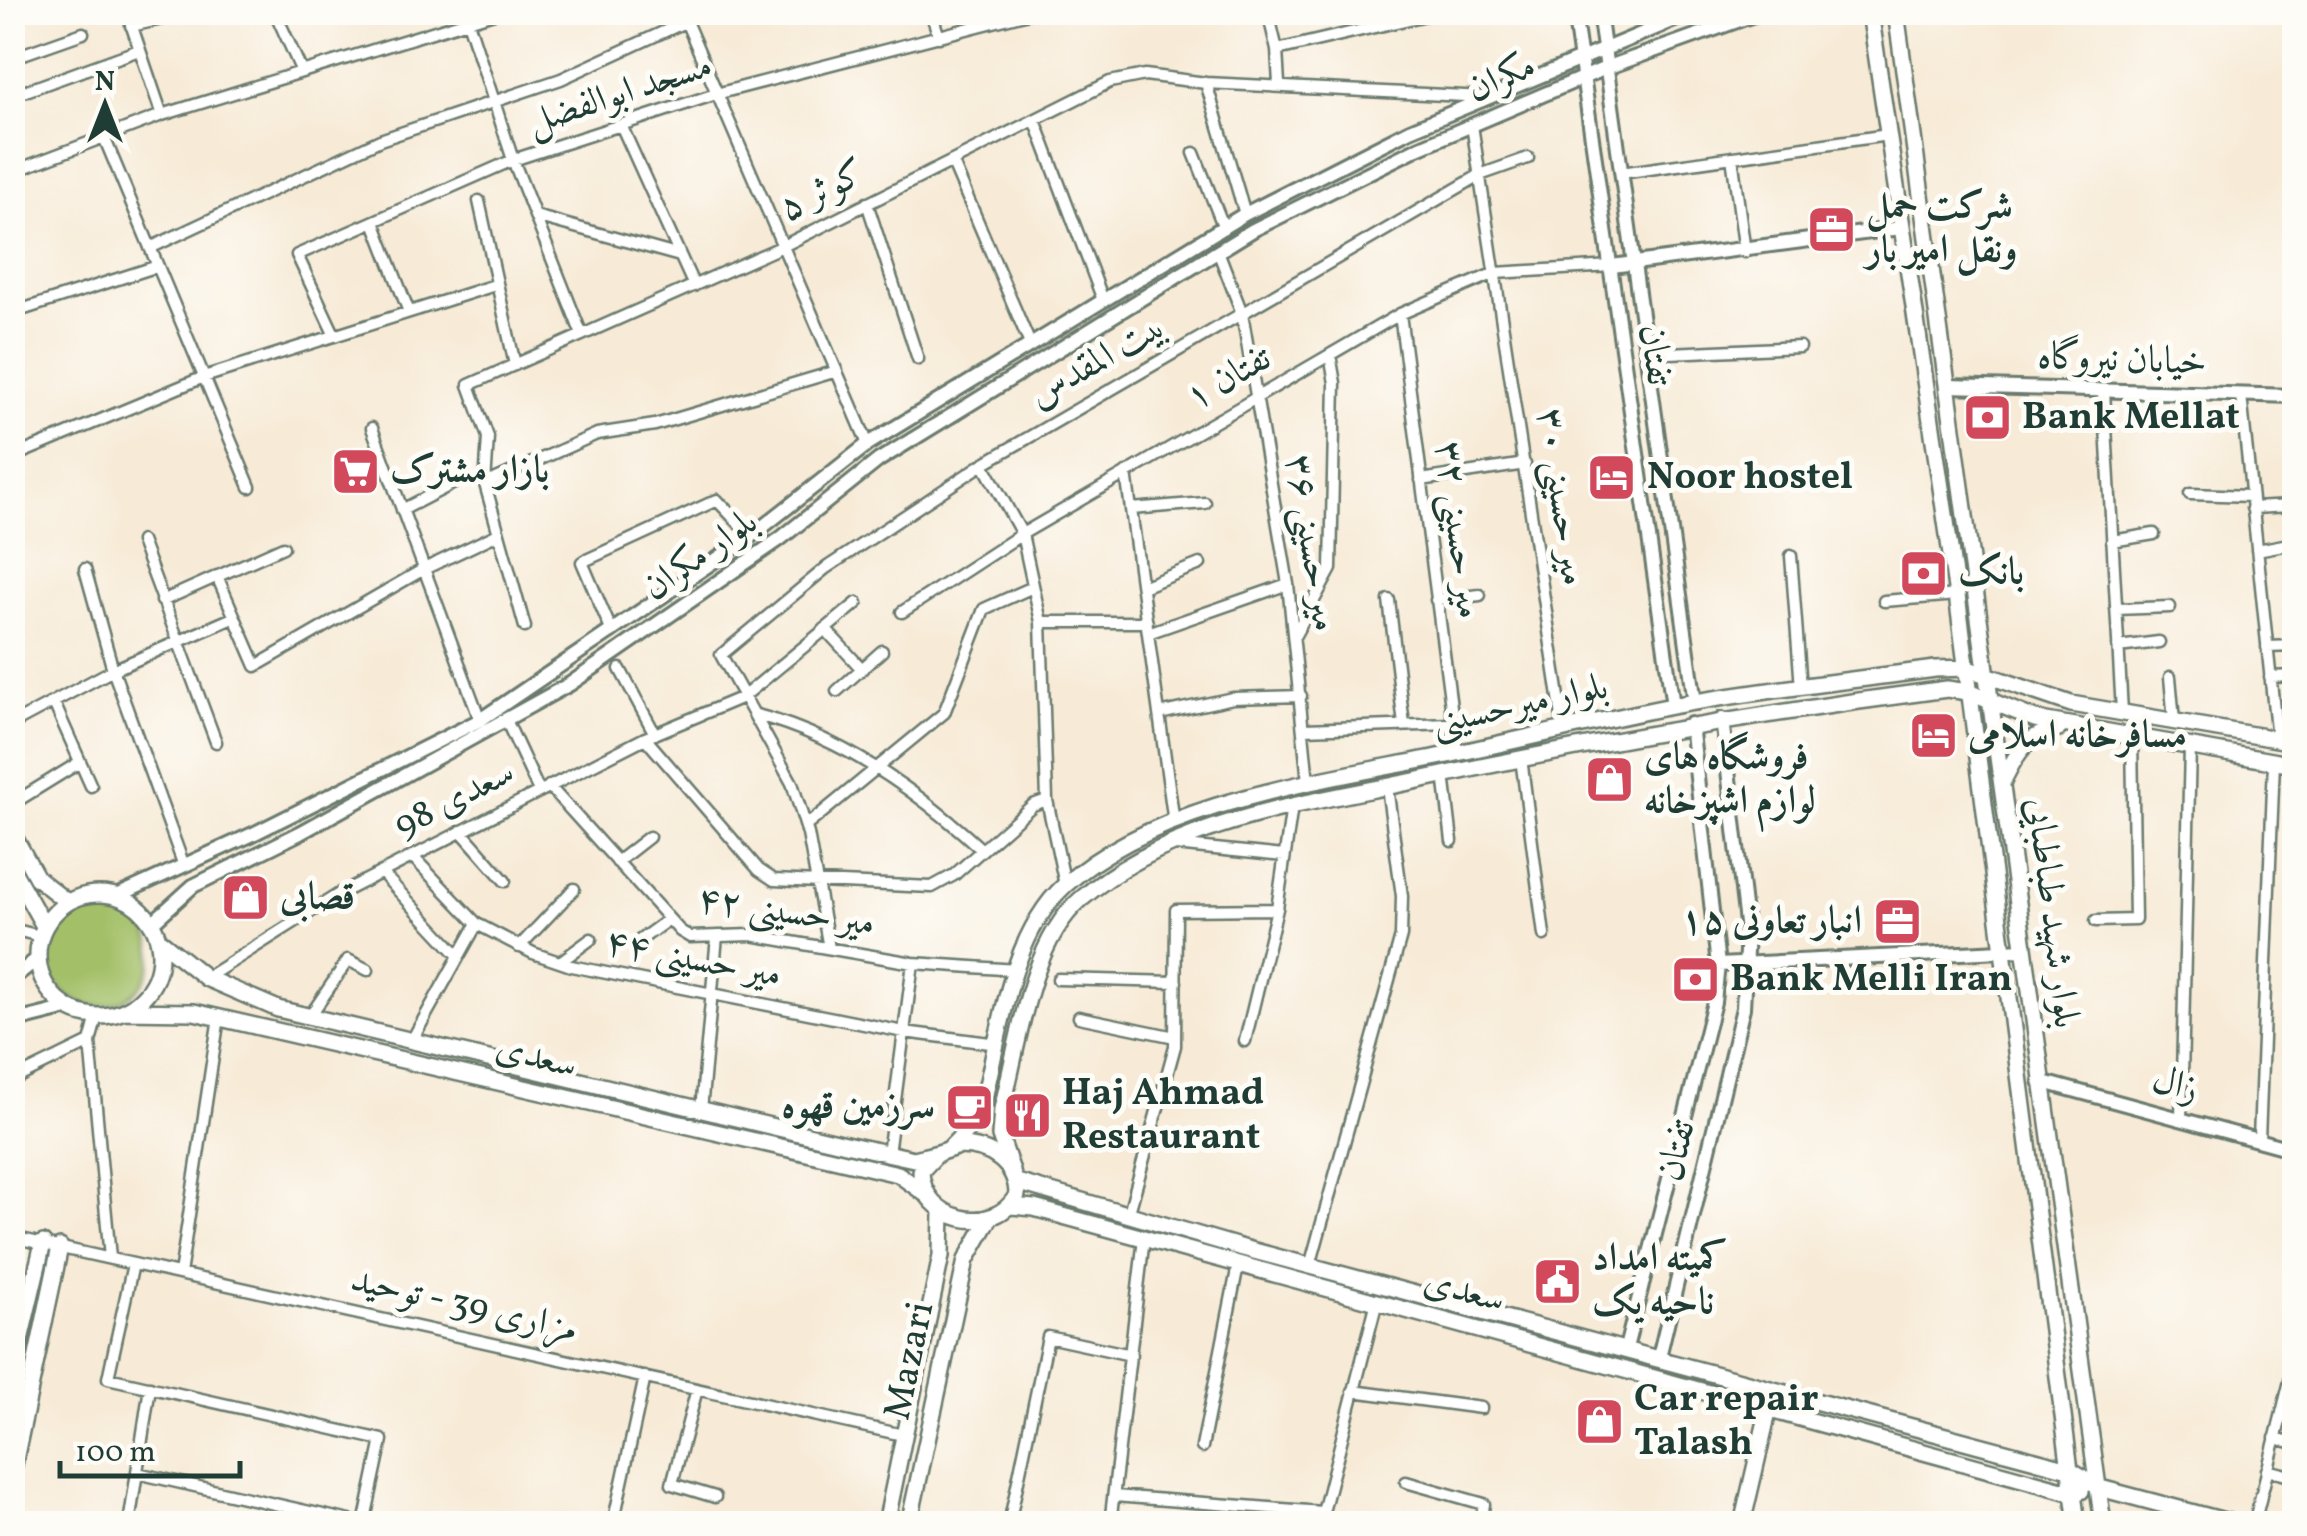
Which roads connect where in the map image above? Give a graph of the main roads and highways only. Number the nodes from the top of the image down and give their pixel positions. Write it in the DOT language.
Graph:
graph roads {
  1 [pos="1870,12"];
  2 [pos="1896,12"];
  3 [pos="1966,668"];
  4 [pos="1988,675"];
  5 [pos="1834,683"];
  6 [pos="1968,692"];
  7 [pos="2037,695"];
  8 [pos="1992,702"];
  9 [pos="1838,704"];
  10 [pos="2034,719"];
  11 [pos="2066,726"];
  12 [pos="2294,742"];
  13 [pos="2294,765"];
  14 [pos="2002,784"];
  15 [pos="12,833"];
  16 [pos="12,869"];
  17 [pos="67,902"];
  18 [pos="42,931"];
  19 [pos="159,940"];
  20 [pos="124,1011"];
  21 [pos="943,1151"];
  22 [pos="1014,1177"];
  23 [pos="927,1195"];
  24 [pos="1011,1206"];
  25 [pos="942,1211"];
  26 [pos="990,1218"];
  27 [pos="12,1374"];
  28 [pos="1769,1408"];
  29 [pos="2069,1469"];
  30 [pos="12,1474"];
  31 [pos="2100,1488"];
  32 [pos="2072,1493"];
  33 [pos="12,1522"];
  34 [pos="21,1524"];
  35 [pos="886,1524"];
  36 [pos="909,1524"];
  37 [pos="1742,1524"];
  38 [pos="2077,1524"];
  39 [pos="2103,1524"];
  40 [pos="2236,1524"];
  1 -- 3 [label="main road, بلوار شهید طباطبایی"];
  2 -- 4 [label="main road, بلوار شهید طباطبایی"];
  3 -- 4 [label="main road, بلوار میرحسینی"];
  3 -- 5 [label="main road, بلوار میرحسینی"];
  3 -- 6 [label="main road, بلوار شهید طباطبایی"];
  4 -- 7 [label="main road, بلوار میرحسینی"];
  4 -- 8 [label="main road, بلوار شهید طباطبایی"];
  5 -- 9 [label="main road"];
  5 -- 21 [label="main road, بلوار میرحسینی"];
  6 -- 8 [label="main road, بلوار میرحسینی"];
  6 -- 9 [label="main road, بلوار میرحسینی"];
  6 -- 29 [label="main road, بلوار شهید طباطبایی"];
  7 -- 10 [label="main road"];
  7 -- 12 [label="main road, بلوار میرحسینی"];
  8 -- 10 [label="main road, بلوار میرحسینی"];
  8 -- 14 [label="main road, بلوار شهید طباطبایی"];
  9 -- 22 [label="main road, بلوار میرحسینی"];
  10 -- 11 [label="main road, بلوار میرحسینی"];
  11 -- 13 [label="main road, بلوار میرحسینی"];
  11 -- 14 [label="main road"];
  14 -- 31 [label="main road, بلوار شهید طباطبایی"];
  15 -- 17 [label="main road"];
  16 -- 18 [label="main road"];
  17 -- 18 [label="main road"];
  17 -- 19 [label="main road"];
  18 -- 20 [label="main road"];
  19 -- 20 [label="main road"];
  19 -- 21 [label="main road, سعدی"];
  20 -- 23 [label="main road, سعدی"];
  21 -- 22 [label="main road"];
  21 -- 23 [label="main road"];
  22 -- 24 [label="main road"];
  22 -- 29 [label="main road, سعدی"];
  23 -- 25 [label="main road"];
  24 -- 26 [label="main road"];
  24 -- 28 [label="main road, سعدی"];
  25 -- 26 [label="main road"];
  25 -- 35 [label="main road, Mazari"];
  26 -- 36 [label="main road, Mazari"];
  27 -- 30 [label="main road"];
  28 -- 32 [label="main road, سعدی"];
  28 -- 37 [label="main road"];
  29 -- 31 [label="main road, سعدی"];
  29 -- 32 [label="main road, بلوار شهید طباطبایی"];
  31 -- 32 [label="main road"];
  31 -- 39 [label="main road, بلوار شهید طباطبایی"];
  31 -- 40 [label="main road"];
  32 -- 38 [label="main road, بلوار شهید طباطبایی"];
  33 -- 34 [label="main road"];
}
